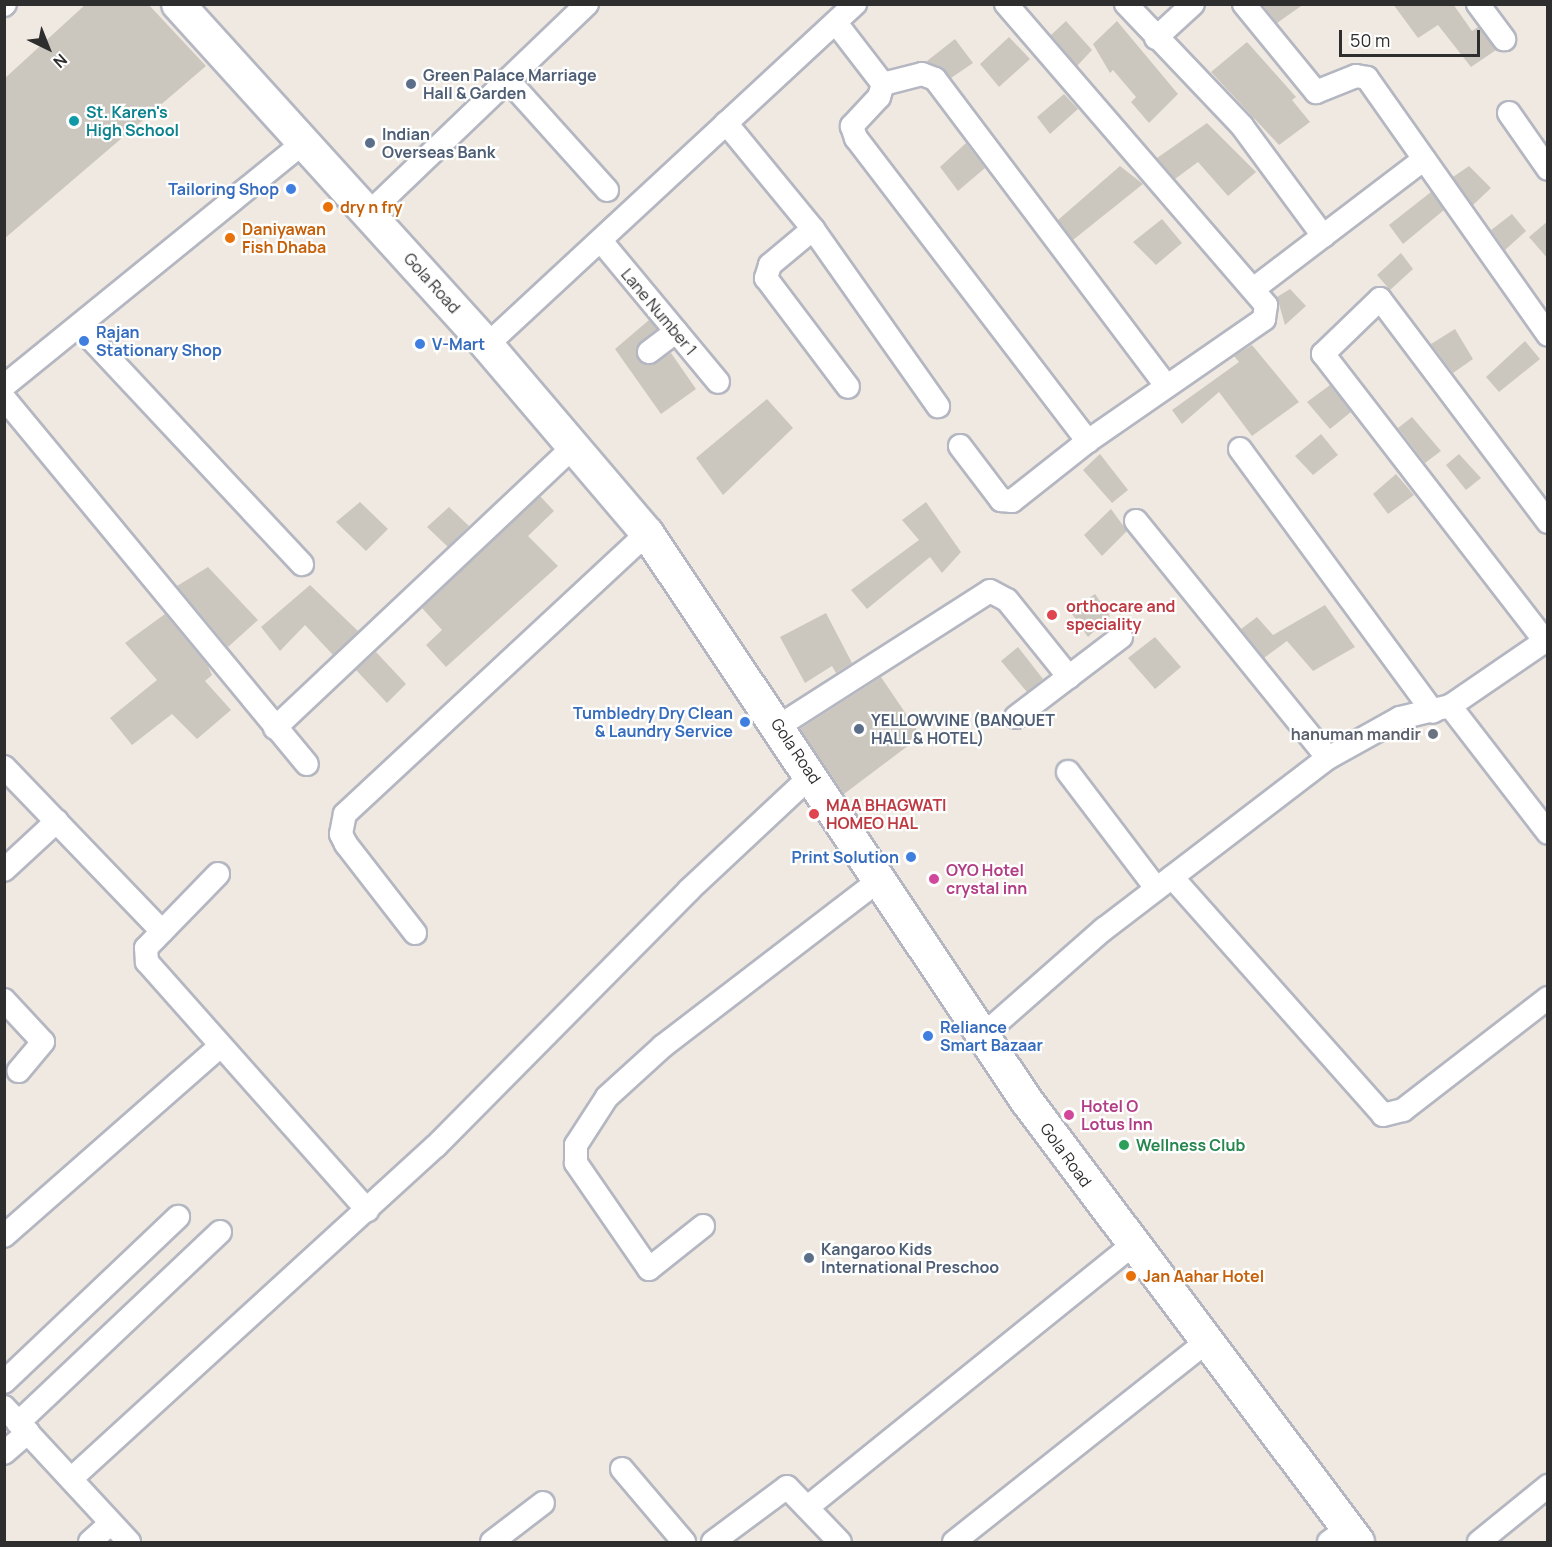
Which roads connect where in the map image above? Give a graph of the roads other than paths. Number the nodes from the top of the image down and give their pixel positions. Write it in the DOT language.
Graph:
graph roads {
  1 [pos="178,4"];
  2 [pos="587,4"];
  3 [pos="855,4"];
  4 [pos="1006,4"];
  5 [pos="1126,4"];
  6 [pos="1193,4"];
  7 [pos="1244,4"];
  8 [pos="1478,4"];
  9 [pos="836,22"];
  10 [pos="1155,38"];
  11 [pos="1504,39"];
  12 [pos="508,80"];
  13 [pos="884,84"];
  14 [pos="1509,113"];
  15 [pos="726,123"];
  16 [pos="305,141"];
  17 [pos="1424,159"];
  18 [pos="1548,169"];
  19 [pos="607,190"];
  20 [pos="369,213"];
  21 [pos="813,229"];
  22 [pos="1323,236"];
  23 [pos="601,241"];
  24 [pos="1256,287"];
  25 [pos="80,327"];
  26 [pos="676,332"];
  27 [pos="1548,334"];
  28 [pos="487,345"];
  29 [pos="649,352"];
  30 [pos="718,382"];
  31 [pos="4,386"];
  32 [pos="1166,386"];
  33 [pos="848,387"];
  34 [pos="4,398"];
  35 [pos="938,406"];
  36 [pos="1088,441"];
  37 [pos="960,446"];
  38 [pos="573,447"];
  39 [pos="1240,449"];
  40 [pos="1136,521"];
  41 [pos="1548,522"];
  42 [pos="647,533"];
  43 [pos="302,564"];
  44 [pos="1121,638"];
  45 [pos="1546,640"];
  46 [pos="1069,677"];
  47 [pos="1442,709"];
  48 [pos="1016,717"];
  49 [pos="779,726"];
  50 [pos="275,728"];
  51 [pos="1328,758"];
  52 [pos="307,764"];
  53 [pos="4,767"];
  54 [pos="1068,772"];
  55 [pos="812,775"];
  56 [pos="57,821"];
  57 [pos="1548,833"];
  58 [pos="4,870"];
  59 [pos="218,874"];
  60 [pos="881,879"];
  61 [pos="1164,882"];
  62 [pos="162,931"];
  63 [pos="415,933"];
  64 [pos="1548,998"];
  65 [pos="4,1000"];
  66 [pos="982,1036"];
  67 [pos="220,1046"];
  68 [pos="19,1071"];
  69 [pos="367,1210"];
  70 [pos="178,1217"];
  71 [pos="703,1226"];
  72 [pos="220,1232"];
  73 [pos="4,1236"];
  74 [pos="1132,1245"];
  75 [pos="1205,1343"];
  76 [pos="4,1382"];
  77 [pos="17,1421"];
  78 [pos="4,1453"];
  79 [pos="622,1469"];
  80 [pos="71,1479"];
  81 [pos="1548,1485"];
  82 [pos="543,1503"];
  83 [pos="809,1506"];
  84 [pos="111,1523"];
  85 [pos="1344,1538"];
  86 [pos="90,1542"];
  87 [pos="129,1542"];
  88 [pos="492,1542"];
  89 [pos="684,1542"];
  90 [pos="713,1542"];
  91 [pos="840,1542"];
  92 [pos="954,1542"];
  93 [pos="1479,1542"];
  1 -- 16 [label="street, Gola Road"];
  2 -- 12 [label="street"];
  3 -- 9 [label="street"];
  4 -- 24 [label="street"];
  5 -- 10 [label="street"];
  6 -- 10 [label="street"];
  7 -- 17 [label="street"];
  8 -- 11 [label="street"];
  9 -- 13 [label="street"];
  9 -- 15 [label="street"];
  10 -- 22 [label="street"];
  12 -- 19 [label="street"];
  12 -- 20 [label="street"];
  13 -- 32 [label="street"];
  13 -- 36 [label="street"];
  14 -- 18 [label="street"];
  15 -- 21 [label="street"];
  15 -- 23 [label="street"];
  16 -- 20 [label="street, Gola Road"];
  16 -- 25 [label="street"];
  17 -- 22 [label="street"];
  17 -- 27 [label="street"];
  20 -- 28 [label="street, Gola Road"];
  21 -- 33 [label="street"];
  21 -- 35 [label="street"];
  22 -- 24 [label="street"];
  23 -- 26 [label="street, Lane Number 1"];
  23 -- 28 [label="street"];
  24 -- 32 [label="street"];
  25 -- 31 [label="street"];
  25 -- 43 [label="street"];
  26 -- 29 [label="street"];
  26 -- 30 [label="street, Lane Number 1"];
  28 -- 38 [label="street, Gola Road"];
  32 -- 36 [label="street"];
  34 -- 50 [label="street"];
  36 -- 37 [label="street"];
  38 -- 42 [label="street, Gola Road"];
  38 -- 50 [label="street"];
  39 -- 47 [label="street"];
  40 -- 51 [label="street"];
  41 -- 45 [label="street"];
  42 -- 49 [label="street, Gola Road"];
  42 -- 63 [label="street"];
  44 -- 46 [label="street"];
  45 -- 47 [label="street"];
  46 -- 48 [label="street"];
  46 -- 49 [label="street"];
  47 -- 51 [label="street"];
  47 -- 57 [label="street"];
  49 -- 55 [label="street, Gola Road"];
  50 -- 52 [label="street"];
  51 -- 61 [label="street"];
  53 -- 56 [label="street"];
  54 -- 61 [label="street"];
  55 -- 60 [label="street, Gola Road"];
  55 -- 69 [label="street"];
  56 -- 58 [label="street"];
  56 -- 62 [label="street"];
  59 -- 62 [label="street"];
  60 -- 66 [label="street, Gola Road"];
  60 -- 71 [label="street"];
  61 -- 64 [label="street"];
  61 -- 66 [label="street"];
  62 -- 67 [label="street"];
  65 -- 68 [label="street"];
  66 -- 74 [label="street, Gola Road"];
  67 -- 69 [label="street"];
  67 -- 73 [label="street"];
  69 -- 80 [label="street"];
  70 -- 76 [label="street"];
  72 -- 77 [label="street"];
  74 -- 75 [label="street, Gola Road"];
  74 -- 83 [label="street"];
  75 -- 85 [label="street, Gola Road"];
  75 -- 92 [label="street"];
  77 -- 78 [label="street"];
  77 -- 80 [label="street"];
  79 -- 89 [label="street"];
  80 -- 84 [label="street"];
  81 -- 93 [label="street"];
  82 -- 88 [label="street"];
  83 -- 90 [label="street"];
  83 -- 91 [label="street"];
  84 -- 86 [label="street"];
  84 -- 87 [label="street"];
}
